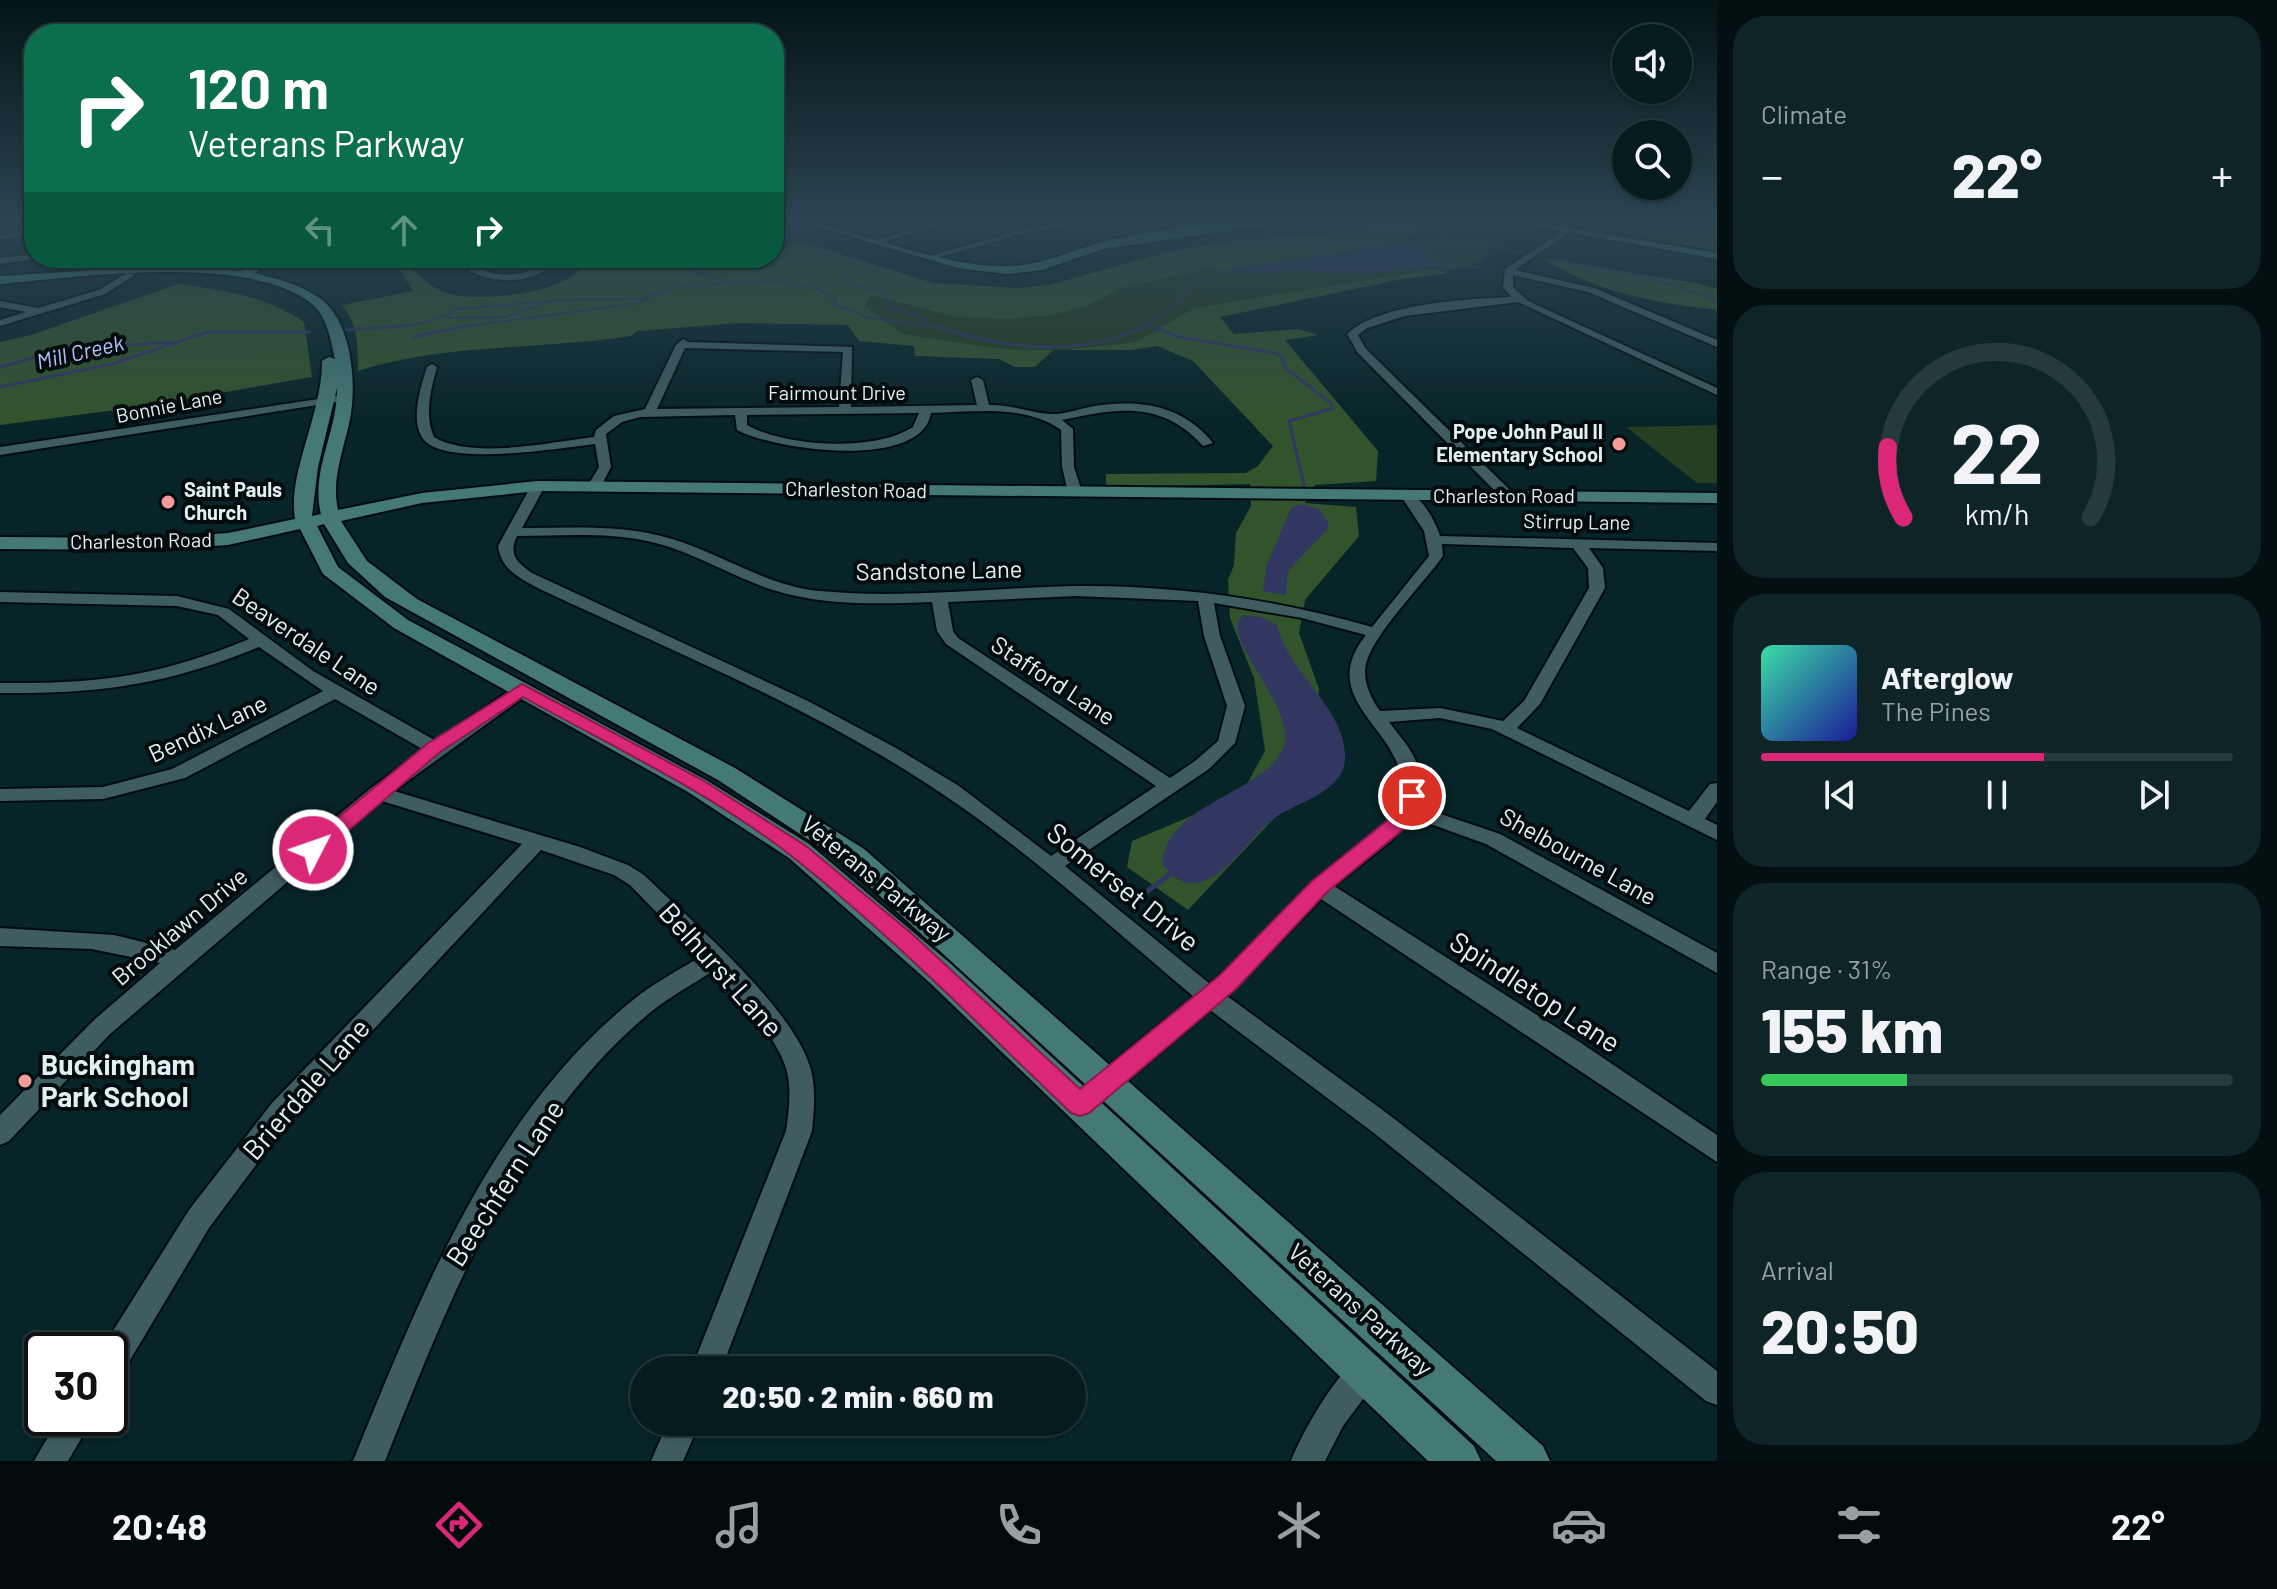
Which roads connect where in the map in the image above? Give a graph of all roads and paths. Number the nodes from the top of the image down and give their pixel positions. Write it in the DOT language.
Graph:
graph roads {
  1 [pos="107,289"];
  2 [pos="270,289"];
  3 [pos="291,289"];
  4 [pos="1511,289"];
  5 [pos="1587,289"];
  6 [pos="1519,299"];
  7 [pos="0,304"];
  8 [pos="39,312"];
  9 [pos="0,323"];
  10 [pos="1717,344"];
  11 [pos="432,367"];
  12 [pos="977,380"];
  13 [pos="1717,392"];
  14 [pos="336,399"];
  15 [pos="984,408"];
  16 [pos="925,410"];
  17 [pos="741,411"];
  18 [pos="845,411"];
  19 [pos="650,412"];
  20 [pos="1054,418"];
  21 [pos="599,440"];
  22 [pos="1207,443"];
  23 [pos="0,451"];
  24 [pos="538,486"];
  25 [pos="594,487"];
  26 [pos="1075,492"];
  27 [pos="1408,496"];
  28 [pos="1508,496"];
  29 [pos="1717,498"];
  30 [pos="333,519"];
  31 [pos="307,524"];
  32 [pos="511,532"];
  33 [pos="1435,540"];
  34 [pos="1576,542"];
  35 [pos="0,543"];
  36 [pos="1717,547"];
  37 [pos="1205,596"];
  38 [pos="0,597"];
  39 [pos="939,597"];
  40 [pos="1376,633"];
  41 [pos="258,641"];
  42 [pos="0,688"];
  43 [pos="522,690"];
  44 [pos="335,692"];
  45 [pos="1375,717"];
  46 [pos="1505,729"];
  47 [pos="434,748"];
  48 [pos="1169,786"];
  49 [pos="1717,789"];
  50 [pos="378,793"];
  51 [pos="0,795"];
  52 [pos="1407,809"];
  53 [pos="1692,821"];
  54 [pos="1717,833"];
  55 [pos="537,841"];
  56 [pos="1051,866"];
  57 [pos="1319,887"];
  58 [pos="0,937"];
  59 [pos="714,960"];
  60 [pos="180,961"];
  61 [pos="1717,964"];
  62 [pos="1210,997"];
  63 [pos="1108,1081"];
  64 [pos="1080,1105"];
  65 [pos="0,1133"];
  66 [pos="1717,1150"];
  67 [pos="128,1335"];
  68 [pos="1392,1339"];
  69 [pos="712,1356"];
  70 [pos="1364,1373"];
  71 [pos="1717,1390"];
  72 [pos="66,1436"];
  73 [pos="678,1436"];
  74 [pos="50,1461"];
  75 [pos="369,1461"];
  76 [pos="667,1461"];
  77 [pos="1307,1461"];
  78 [pos="1459,1461"];
  79 [pos="1528,1461"];
  1 -- 8 [label="street"];
  2 -- 14 [label="main road, Veterans Parkway"];
  3 -- 14 [label="main road, Veterans Parkway"];
  4 -- 6 [label="street"];
  5 -- 10 [label="street"];
  6 -- 13 [label="street"];
  6 -- 28 [label="street"];
  7 -- 8 [label="street"];
  8 -- 9 [label="street"];
  11 -- 21 [label="street"];
  12 -- 15 [label="street"];
  14 -- 23 [label="street, Bonnie Lane"];
  14 -- 30 [label="main road, Veterans Parkway"];
  14 -- 31 [label="main road, Veterans Parkway"];
  15 -- 16 [label="street, Fairmount Drive"];
  15 -- 20 [label="street, Fairmount Drive"];
  16 -- 17 [label="street"];
  16 -- 18 [label="street, Fairmount Drive"];
  17 -- 18 [label="street, Fairmount Drive"];
  17 -- 19 [label="street, Fairmount Drive"];
  18 -- 19 [label="street"];
  19 -- 21 [label="street, Fairmount Drive"];
  20 -- 22 [label="street"];
  20 -- 26 [label="street"];
  21 -- 25 [label="street"];
  24 -- 25 [label="main road, Charleston Road"];
  24 -- 30 [label="main road, Charleston Road"];
  24 -- 32 [label="street"];
  25 -- 26 [label="main road, Charleston Road"];
  26 -- 27 [label="main road, Charleston Road"];
  27 -- 28 [label="main road, Charleston Road"];
  27 -- 33 [label="street"];
  28 -- 29 [label="main road, Charleston Road"];
  30 -- 31 [label="main road, Charleston Road"];
  30 -- 63 [label="main road, Veterans Parkway"];
  31 -- 35 [label="main road, Charleston Road"];
  31 -- 43 [label="main road, Veterans Parkway"];
  32 -- 39 [label="street, Sandstone Lane"];
  32 -- 56 [label="street, Somerset Drive"];
  33 -- 34 [label="street, Stirrup Lane"];
  33 -- 40 [label="street"];
  34 -- 36 [label="street, Stirrup Lane"];
  34 -- 46 [label="street"];
  37 -- 39 [label="street, Sandstone Lane"];
  37 -- 40 [label="street, Sandstone Lane"];
  37 -- 48 [label="street"];
  38 -- 41 [label="street, Beaverdale Lane"];
  39 -- 48 [label="street, Stafford Lane"];
  40 -- 45 [label="street"];
  41 -- 42 [label="street"];
  41 -- 44 [label="street, Beaverdale Lane"];
  43 -- 47 [label="street, Brooklawn Drive"];
  43 -- 64 [label="main road, Veterans Parkway"];
  44 -- 47 [label="street, Beaverdale Lane"];
  44 -- 51 [label="street, Bendix Lane"];
  45 -- 46 [label="street"];
  45 -- 52 [label="street"];
  46 -- 53 [label="street"];
  47 -- 50 [label="street, Brooklawn Drive"];
  48 -- 56 [label="street"];
  49 -- 53 [label="street"];
  50 -- 55 [label="street, Belhurst Lane"];
  50 -- 60 [label="street, Brooklawn Drive"];
  52 -- 57 [label="street"];
  52 -- 61 [label="street, Shelbourne Lane"];
  53 -- 54 [label="street"];
  55 -- 59 [label="street, Belhurst Lane"];
  55 -- 67 [label="street, Brierdale Lane"];
  56 -- 62 [label="street, Somerset Drive"];
  57 -- 62 [label="street"];
  57 -- 66 [label="street, Spindletop Lane"];
  58 -- 60 [label="street"];
  59 -- 69 [label="street, Belhurst Lane"];
  59 -- 75 [label="street, Beechfern Lane"];
  60 -- 65 [label="street, Brooklawn Drive"];
  62 -- 63 [label="street"];
  62 -- 71 [label="street, Somerset Drive"];
  63 -- 64 [label="street"];
  63 -- 68 [label="main road, Veterans Parkway"];
  64 -- 70 [label="main road, Veterans Parkway"];
  68 -- 70 [label="street"];
  68 -- 79 [label="main road, Veterans Parkway"];
  70 -- 77 [label="street"];
  70 -- 78 [label="main road, Veterans Parkway"];
  72 -- 74 [label="street"];
  73 -- 76 [label="street"];
}
